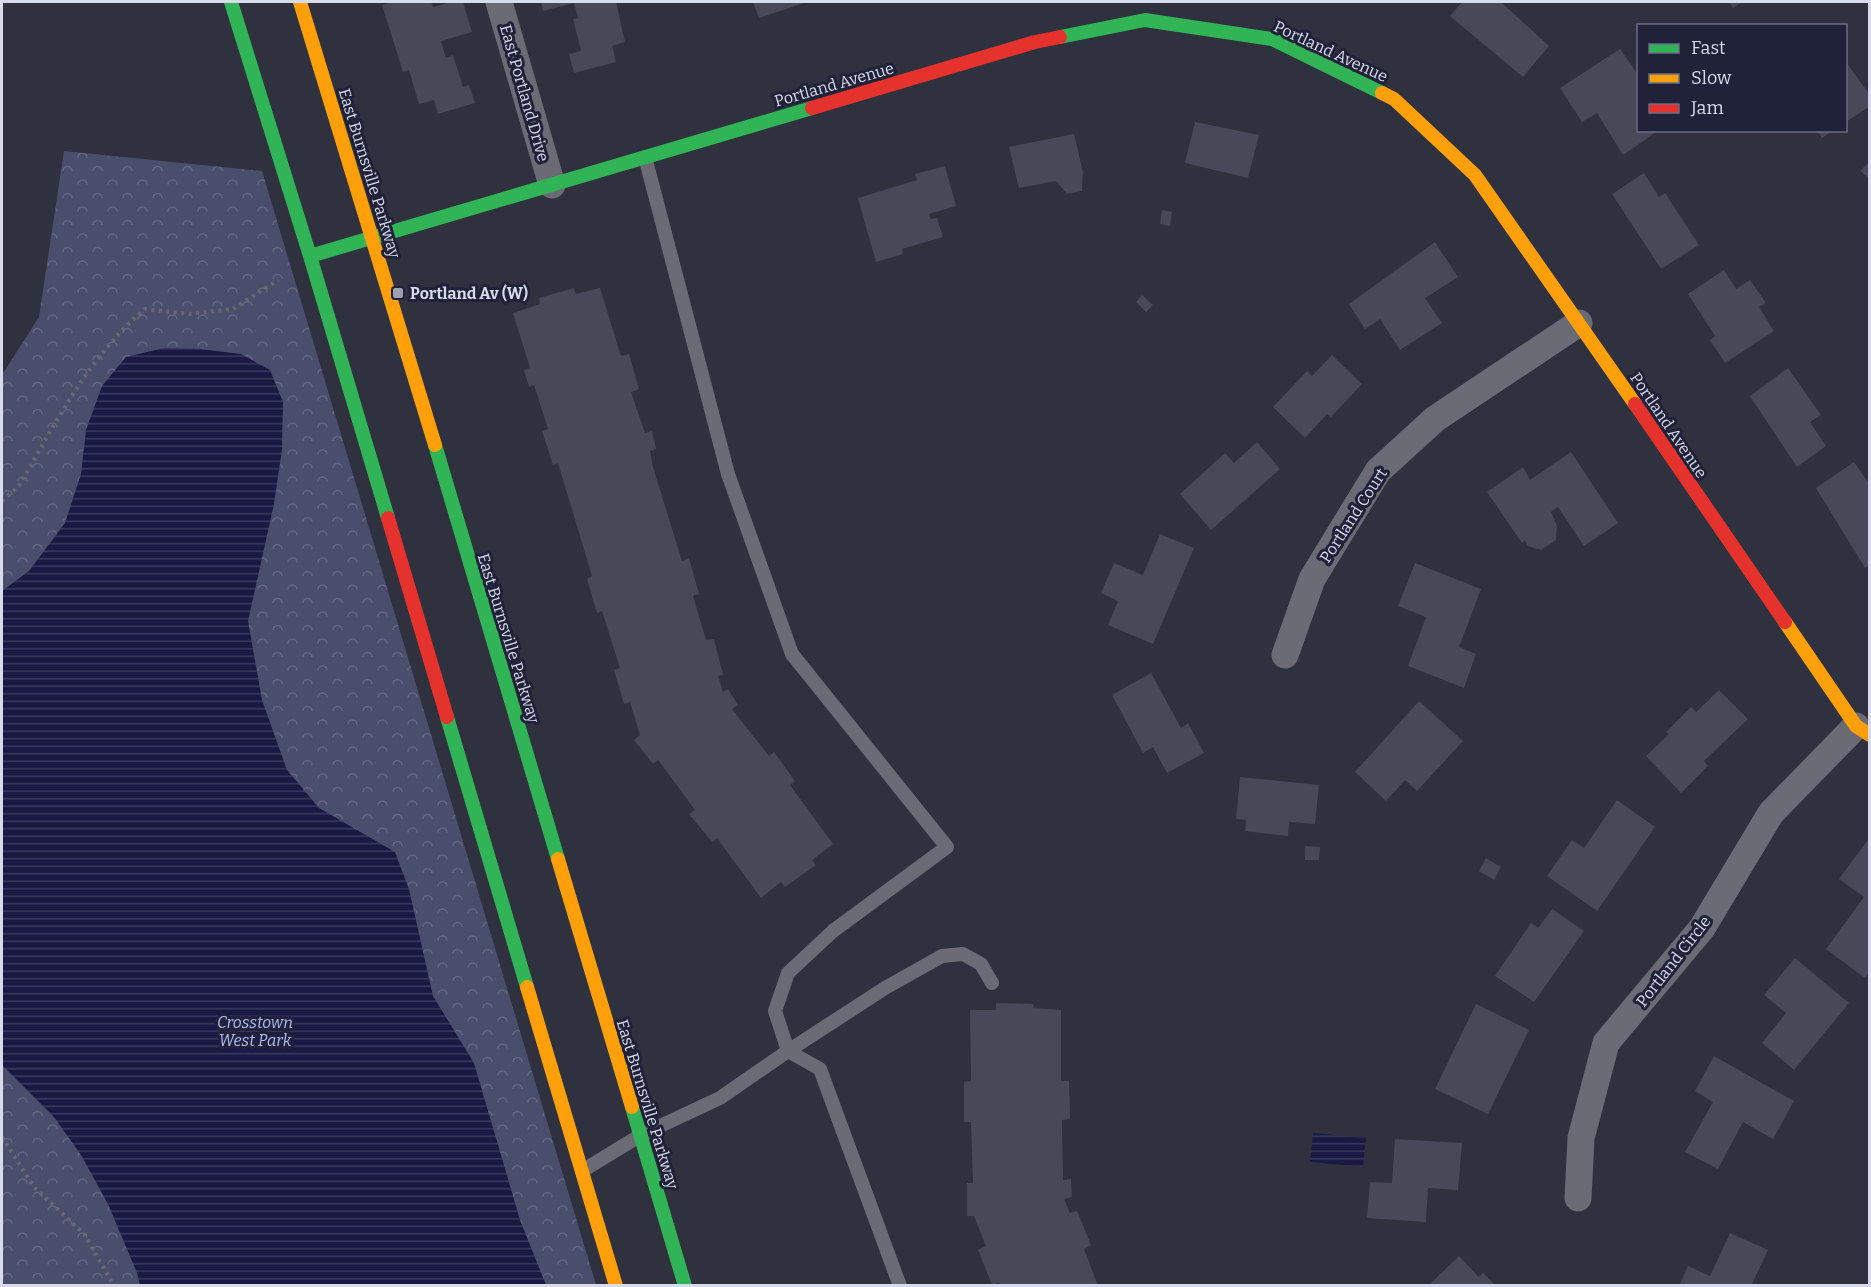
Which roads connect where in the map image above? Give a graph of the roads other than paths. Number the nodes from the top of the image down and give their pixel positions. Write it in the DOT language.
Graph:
graph roads {
  1 [pos="231,2"];
  2 [pos="300,2"];
  3 [pos="499,2"];
  4 [pos="1145,11"];
  5 [pos="645,157"];
  6 [pos="552,185"];
  7 [pos="373,238"];
  8 [pos="310,256"];
  9 [pos="1579,323"];
  10 [pos="1285,655"];
  11 [pos="1863,731"];
  12 [pos="992,983"];
  13 [pos="788,1051"];
  14 [pos="640,1136"];
  15 [pos="582,1171"];
  16 [pos="1578,1198"];
  17 [pos="616,1286"];
  18 [pos="685,1286"];
  19 [pos="900,1286"];
  1 -- 8 [label="street"];
  2 -- 7 [label="street, East Burnsville Parkway"];
  3 -- 6 [label="street, East Portland Drive"];
  4 -- 5 [label="street, Portland Avenue"];
  4 -- 9 [label="street, Portland Avenue"];
  5 -- 6 [label="street, Portland Avenue"];
  5 -- 13 [label="lane"];
  6 -- 7 [label="street, Portland Avenue"];
  7 -- 8 [label="street, Portland Avenue"];
  7 -- 14 [label="street, East Burnsville Parkway"];
  8 -- 15 [label="street"];
  9 -- 10 [label="street, Portland Court"];
  9 -- 11 [label="street, Portland Avenue"];
  11 -- 16 [label="street, Portland Circle"];
  12 -- 13 [label="lane"];
  13 -- 14 [label="lane"];
  13 -- 19 [label="lane"];
  14 -- 15 [label="lane"];
  14 -- 18 [label="street, East Burnsville Parkway"];
  15 -- 17 [label="street"];
}
